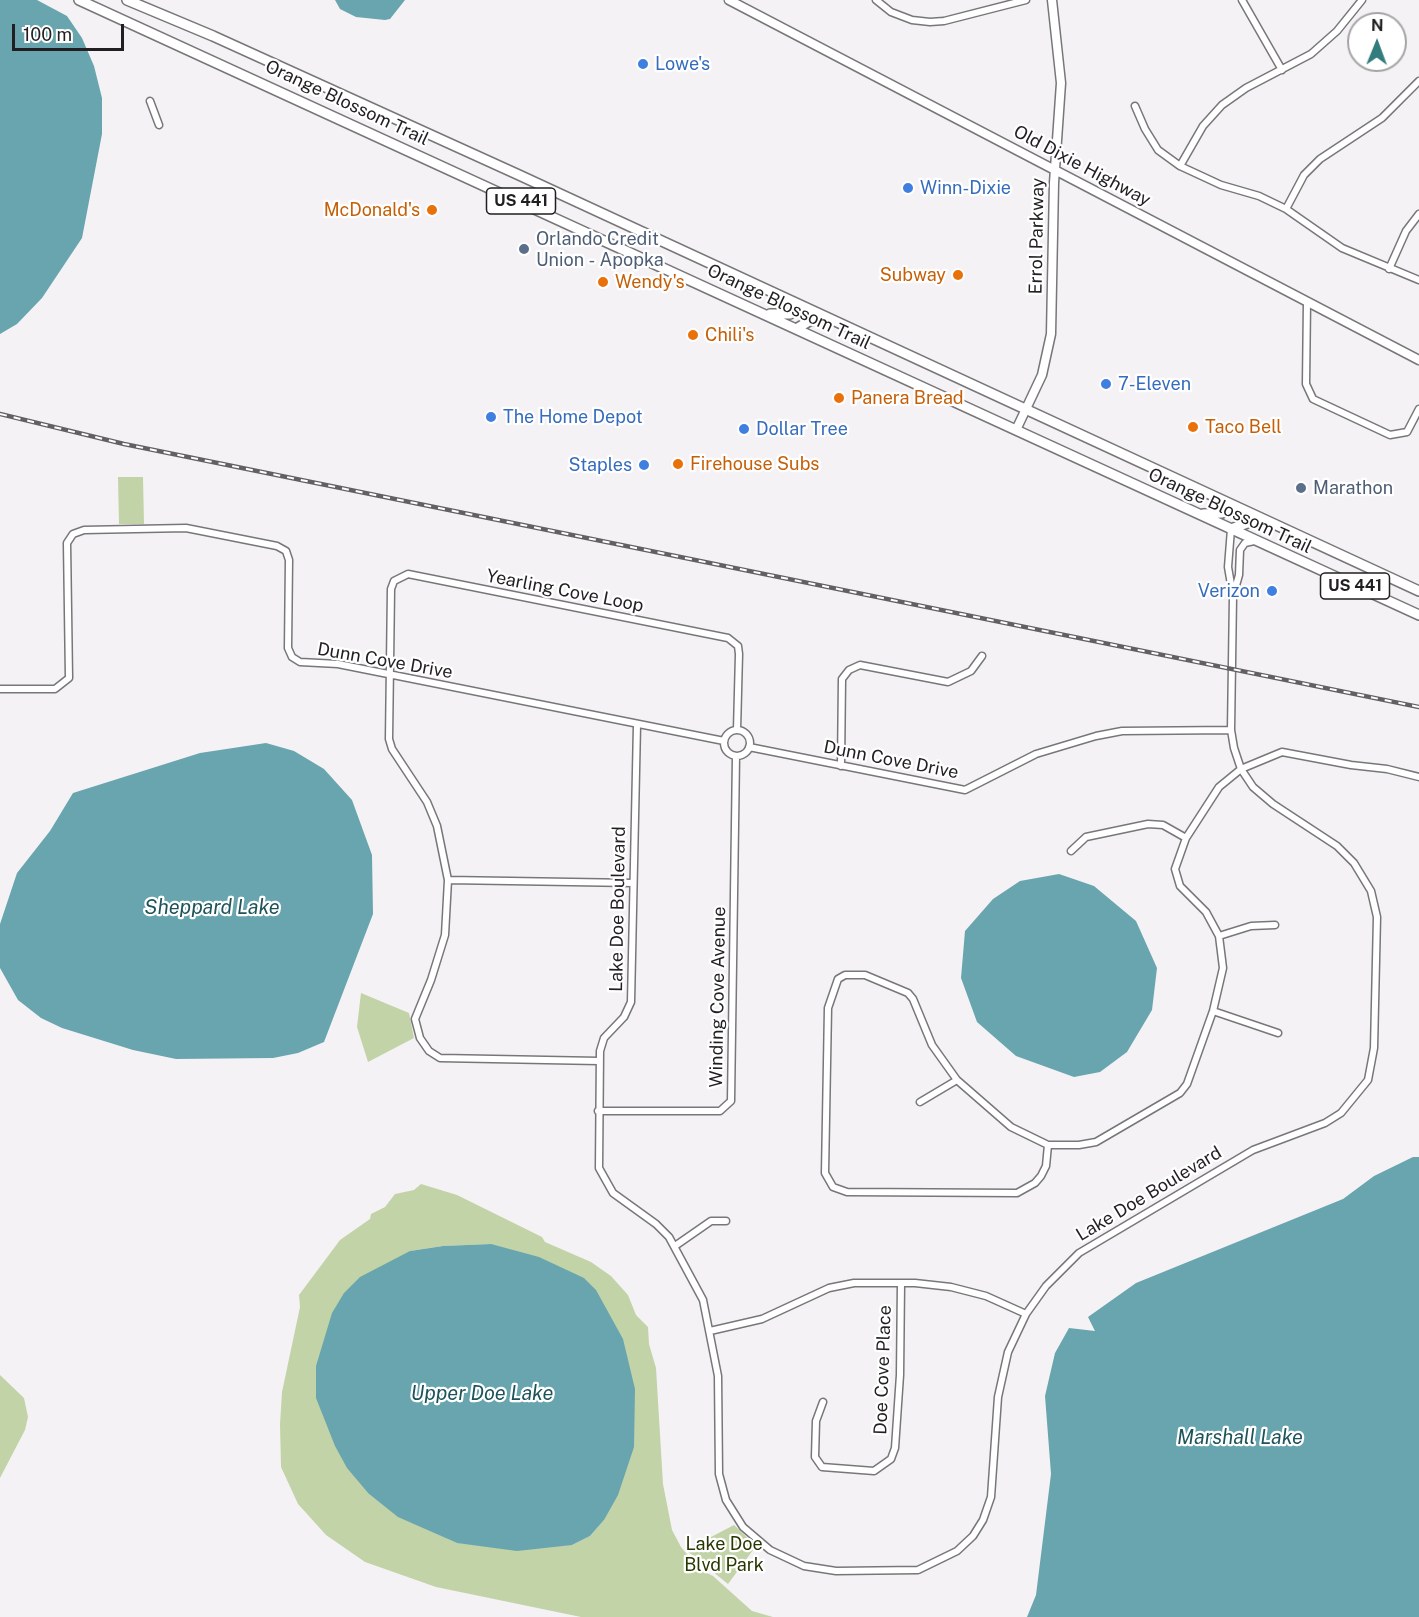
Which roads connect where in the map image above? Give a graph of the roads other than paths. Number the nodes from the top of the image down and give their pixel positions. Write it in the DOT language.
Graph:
graph roads {
  1 [pos="78,0"];
  2 [pos="127,0"];
  3 [pos="729,0"];
  4 [pos="876,0"];
  5 [pos="1026,0"];
  6 [pos="1052,0"];
  7 [pos="1242,0"];
  8 [pos="1362,0"];
  9 [pos="1282,70"];
  10 [pos="1419,81"];
  11 [pos="150,101"];
  12 [pos="1135,106"];
  13 [pos="159,125"];
  14 [pos="1180,165"];
  15 [pos="1055,170"];
  16 [pos="1286,209"];
  17 [pos="1419,214"];
  18 [pos="1389,269"];
  19 [pos="1419,280"];
  20 [pos="1307,302"];
  21 [pos="799,305"];
  22 [pos="762,313"];
  23 [pos="834,321"];
  24 [pos="796,329"];
  25 [pos="1419,360"];
  26 [pos="1419,409"];
  27 [pos="1026,410"];
  28 [pos="1016,430"];
  29 [pos="1230,504"];
  30 [pos="1197,514"];
  31 [pos="1271,522"];
  32 [pos="1231,529"];
  33 [pos="1257,541"];
  34 [pos="1419,591"];
  35 [pos="1233,596"];
  36 [pos="1419,615"];
  37 [pos="982,656"];
  38 [pos="389,674"];
  39 [pos="0,689"];
  40 [pos="637,725"];
  41 [pos="737,730"];
  42 [pos="1232,730"];
  43 [pos="724,741"];
  44 [pos="749,747"];
  45 [pos="736,756"];
  46 [pos="841,766"];
  47 [pos="1240,769"];
  48 [pos="1419,777"];
  49 [pos="1186,838"];
  50 [pos="1071,850"];
  51 [pos="448,880"];
  52 [pos="633,883"];
  53 [pos="1275,925"];
  54 [pos="1219,936"];
  55 [pos="1213,1011"];
  56 [pos="1278,1033"];
  57 [pos="599,1061"];
  58 [pos="957,1080"];
  59 [pos="920,1101"];
  60 [pos="598,1111"];
  61 [pos="1048,1145"];
  62 [pos="726,1221"];
  63 [pos="675,1246"];
  64 [pos="902,1283"];
  65 [pos="1026,1314"];
  66 [pos="710,1331"];
  67 [pos="823,1402"];
  1 -- 22 [label="main road, Orange Blossom Trail / US 441"];
  2 -- 21 [label="main road, Orange Blossom Trail / US 441"];
  3 -- 15 [label="street, Old Dixie Highway"];
  4 -- 5 [label="street"];
  6 -- 15 [label="street, Errol Parkway"];
  7 -- 9 [label="street"];
  8 -- 9 [label="street"];
  9 -- 14 [label="street"];
  10 -- 16 [label="street"];
  11 -- 13 [label="street"];
  12 -- 14 [label="street"];
  14 -- 16 [label="street"];
  15 -- 20 [label="street, Old Dixie Highway"];
  15 -- 27 [label="street, Errol Parkway"];
  16 -- 18 [label="street"];
  17 -- 18 [label="street"];
  18 -- 19 [label="street"];
  20 -- 25 [label="street, Old Dixie Highway"];
  20 -- 26 [label="street"];
  21 -- 22 [label="main road"];
  21 -- 23 [label="main road, Orange Blossom Trail / US 441"];
  22 -- 24 [label="main road, Orange Blossom Trail / US 441"];
  23 -- 24 [label="main road"];
  23 -- 27 [label="main road, Orange Blossom Trail / US 441"];
  24 -- 28 [label="main road, Orange Blossom Trail / US 441"];
  27 -- 28 [label="street, Errol Parkway"];
  27 -- 29 [label="main road, Orange Blossom Trail / US 441"];
  28 -- 30 [label="main road, Orange Blossom Trail / US 441"];
  29 -- 30 [label="main road"];
  29 -- 31 [label="main road, Orange Blossom Trail / US 441"];
  30 -- 32 [label="main road, Orange Blossom Trail / US 441"];
  31 -- 32 [label="main road"];
  31 -- 34 [label="main road, Orange Blossom Trail / US 441"];
  32 -- 33 [label="main road, Orange Blossom Trail / US 441"];
  32 -- 35 [label="street, Lake Doe Boulevard"];
  33 -- 35 [label="street, Lake Doe Boulevard"];
  33 -- 36 [label="main road, Orange Blossom Trail / US 441"];
  35 -- 42 [label="street, Lake Doe Boulevard"];
  37 -- 46 [label="street"];
  38 -- 39 [label="street, Dunn Cove Drive"];
  38 -- 40 [label="street, Dunn Cove Drive"];
  38 -- 41 [label="street, Yearling Cove Loop"];
  38 -- 51 [label="street"];
  40 -- 43 [label="street, Dunn Cove Drive"];
  40 -- 52 [label="street, Lake Doe Boulevard"];
  41 -- 43 [label="street"];
  41 -- 44 [label="street"];
  42 -- 46 [label="street, Dunn Cove Drive"];
  42 -- 47 [label="street, Lake Doe Boulevard"];
  43 -- 45 [label="street"];
  44 -- 45 [label="street"];
  44 -- 46 [label="street, Dunn Cove Drive"];
  45 -- 60 [label="street, Winding Cove Avenue"];
  47 -- 48 [label="street"];
  47 -- 49 [label="street"];
  47 -- 65 [label="street, Lake Doe Boulevard"];
  49 -- 50 [label="street"];
  49 -- 54 [label="street"];
  51 -- 52 [label="street"];
  51 -- 57 [label="street"];
  52 -- 57 [label="street, Lake Doe Boulevard"];
  53 -- 54 [label="street"];
  54 -- 55 [label="street"];
  55 -- 56 [label="street"];
  55 -- 61 [label="street"];
  57 -- 60 [label="street, Lake Doe Boulevard"];
  58 -- 59 [label="street"];
  58 -- 61 [label="street"];
  58 -- 61 [label="street"];
  60 -- 63 [label="street, Lake Doe Boulevard"];
  62 -- 63 [label="street"];
  63 -- 66 [label="street, Lake Doe Boulevard"];
  64 -- 65 [label="street"];
  64 -- 66 [label="street"];
  64 -- 67 [label="street, Doe Cove Place"];
  65 -- 66 [label="street, Lake Doe Boulevard"];
}
